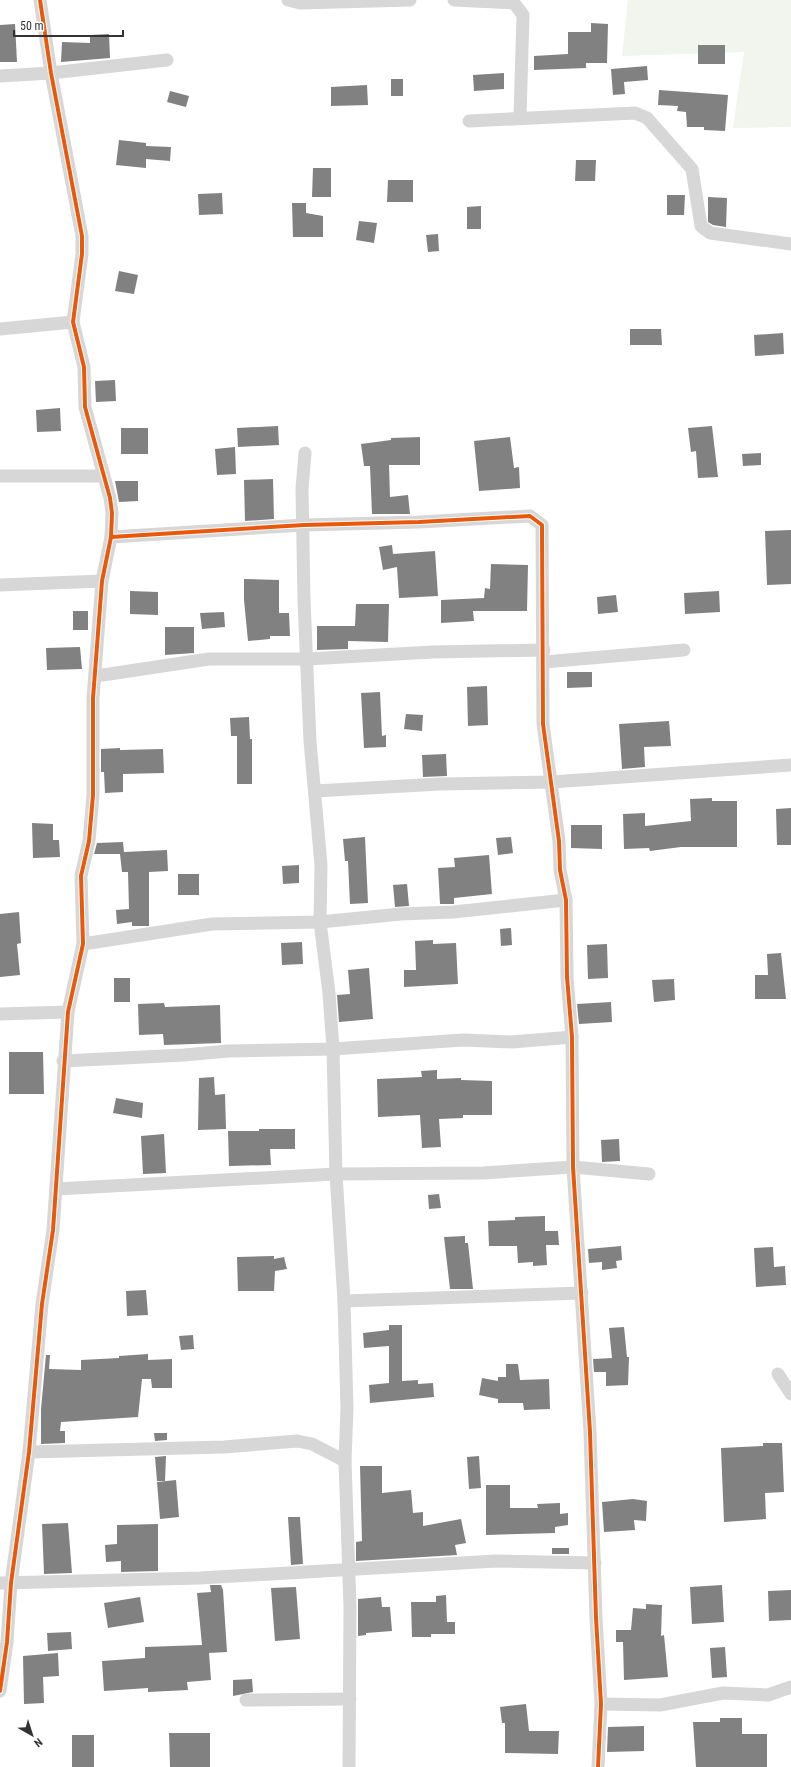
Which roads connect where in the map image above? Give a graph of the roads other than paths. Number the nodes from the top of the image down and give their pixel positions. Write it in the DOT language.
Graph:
graph roads {
  1 [pos="40,0"];
  2 [pos="288,0"];
  3 [pos="410,0"];
  4 [pos="454,0"];
  5 [pos="167,60"];
  6 [pos="51,73"];
  7 [pos="0,76"];
  8 [pos="520,117"];
  9 [pos="469,121"];
  10 [pos="791,244"];
  11 [pos="73,322"];
  12 [pos="0,330"];
  13 [pos="305,453"];
  14 [pos="0,476"];
  15 [pos="104,476"];
  16 [pos="304,524"];
  17 [pos="111,537"];
  18 [pos="102,581"];
  19 [pos="0,585"];
  20 [pos="684,650"];
  21 [pos="544,656"];
  22 [pos="307,659"];
  23 [pos="96,676"];
  24 [pos="791,765"];
  25 [pos="552,782"];
  26 [pos="315,791"];
  27 [pos="566,900"];
  28 [pos="320,922"];
  29 [pos="83,944"];
  30 [pos="68,1012"];
  31 [pos="0,1014"];
  32 [pos="572,1037"];
  33 [pos="333,1049"];
  34 [pos="63,1061"];
  35 [pos="574,1167"];
  36 [pos="336,1174"];
  37 [pos="649,1174"];
  38 [pos="56,1189"];
  39 [pos="582,1293"];
  40 [pos="344,1301"];
  41 [pos="778,1374"];
  42 [pos="791,1394"];
  43 [pos="29,1452"];
  44 [pos="345,1461"];
  45 [pos="595,1563"];
  46 [pos="349,1570"];
  47 [pos="6,1583"];
  48 [pos="791,1686"];
  49 [pos="0,1691"];
  50 [pos="350,1699"];
  51 [pos="246,1700"];
  52 [pos="601,1704"];
  53 [pos="349,1767"];
  54 [pos="598,1767"];
  1 -- 6 [label="street"];
  2 -- 3 [label="street"];
  4 -- 8 [label="street"];
  5 -- 6 [label="street"];
  6 -- 7 [label="street"];
  6 -- 11 [label="street"];
  8 -- 9 [label="street"];
  8 -- 10 [label="street"];
  11 -- 12 [label="street"];
  11 -- 15 [label="street"];
  13 -- 16 [label="street"];
  14 -- 15 [label="street"];
  15 -- 17 [label="street"];
  16 -- 17 [label="street"];
  16 -- 21 [label="street"];
  16 -- 22 [label="street"];
  17 -- 18 [label="street"];
  18 -- 19 [label="street"];
  18 -- 23 [label="street"];
  20 -- 21 [label="street"];
  21 -- 22 [label="street"];
  21 -- 25 [label="street"];
  22 -- 23 [label="street"];
  22 -- 26 [label="street"];
  23 -- 29 [label="street"];
  24 -- 25 [label="street"];
  25 -- 26 [label="street"];
  25 -- 27 [label="street"];
  26 -- 28 [label="street"];
  27 -- 28 [label="street"];
  27 -- 32 [label="street"];
  28 -- 29 [label="street"];
  28 -- 33 [label="street"];
  29 -- 30 [label="street"];
  30 -- 31 [label="street"];
  30 -- 34 [label="street"];
  32 -- 33 [label="street"];
  32 -- 35 [label="street"];
  33 -- 34 [label="street"];
  33 -- 36 [label="street"];
  34 -- 38 [label="street"];
  35 -- 36 [label="street"];
  35 -- 37 [label="street"];
  35 -- 39 [label="street"];
  36 -- 38 [label="street"];
  36 -- 40 [label="street"];
  38 -- 43 [label="street"];
  39 -- 40 [label="street"];
  39 -- 45 [label="street"];
  40 -- 44 [label="street"];
  41 -- 42 [label="street"];
  43 -- 44 [label="street"];
  43 -- 47 [label="street"];
  44 -- 46 [label="street"];
  45 -- 46 [label="street"];
  45 -- 52 [label="street"];
  46 -- 47 [label="street"];
  46 -- 50 [label="street"];
  47 -- 49 [label="street"];
  48 -- 52 [label="street"];
  50 -- 51 [label="street"];
  50 -- 53 [label="street"];
  52 -- 54 [label="street"];
}
